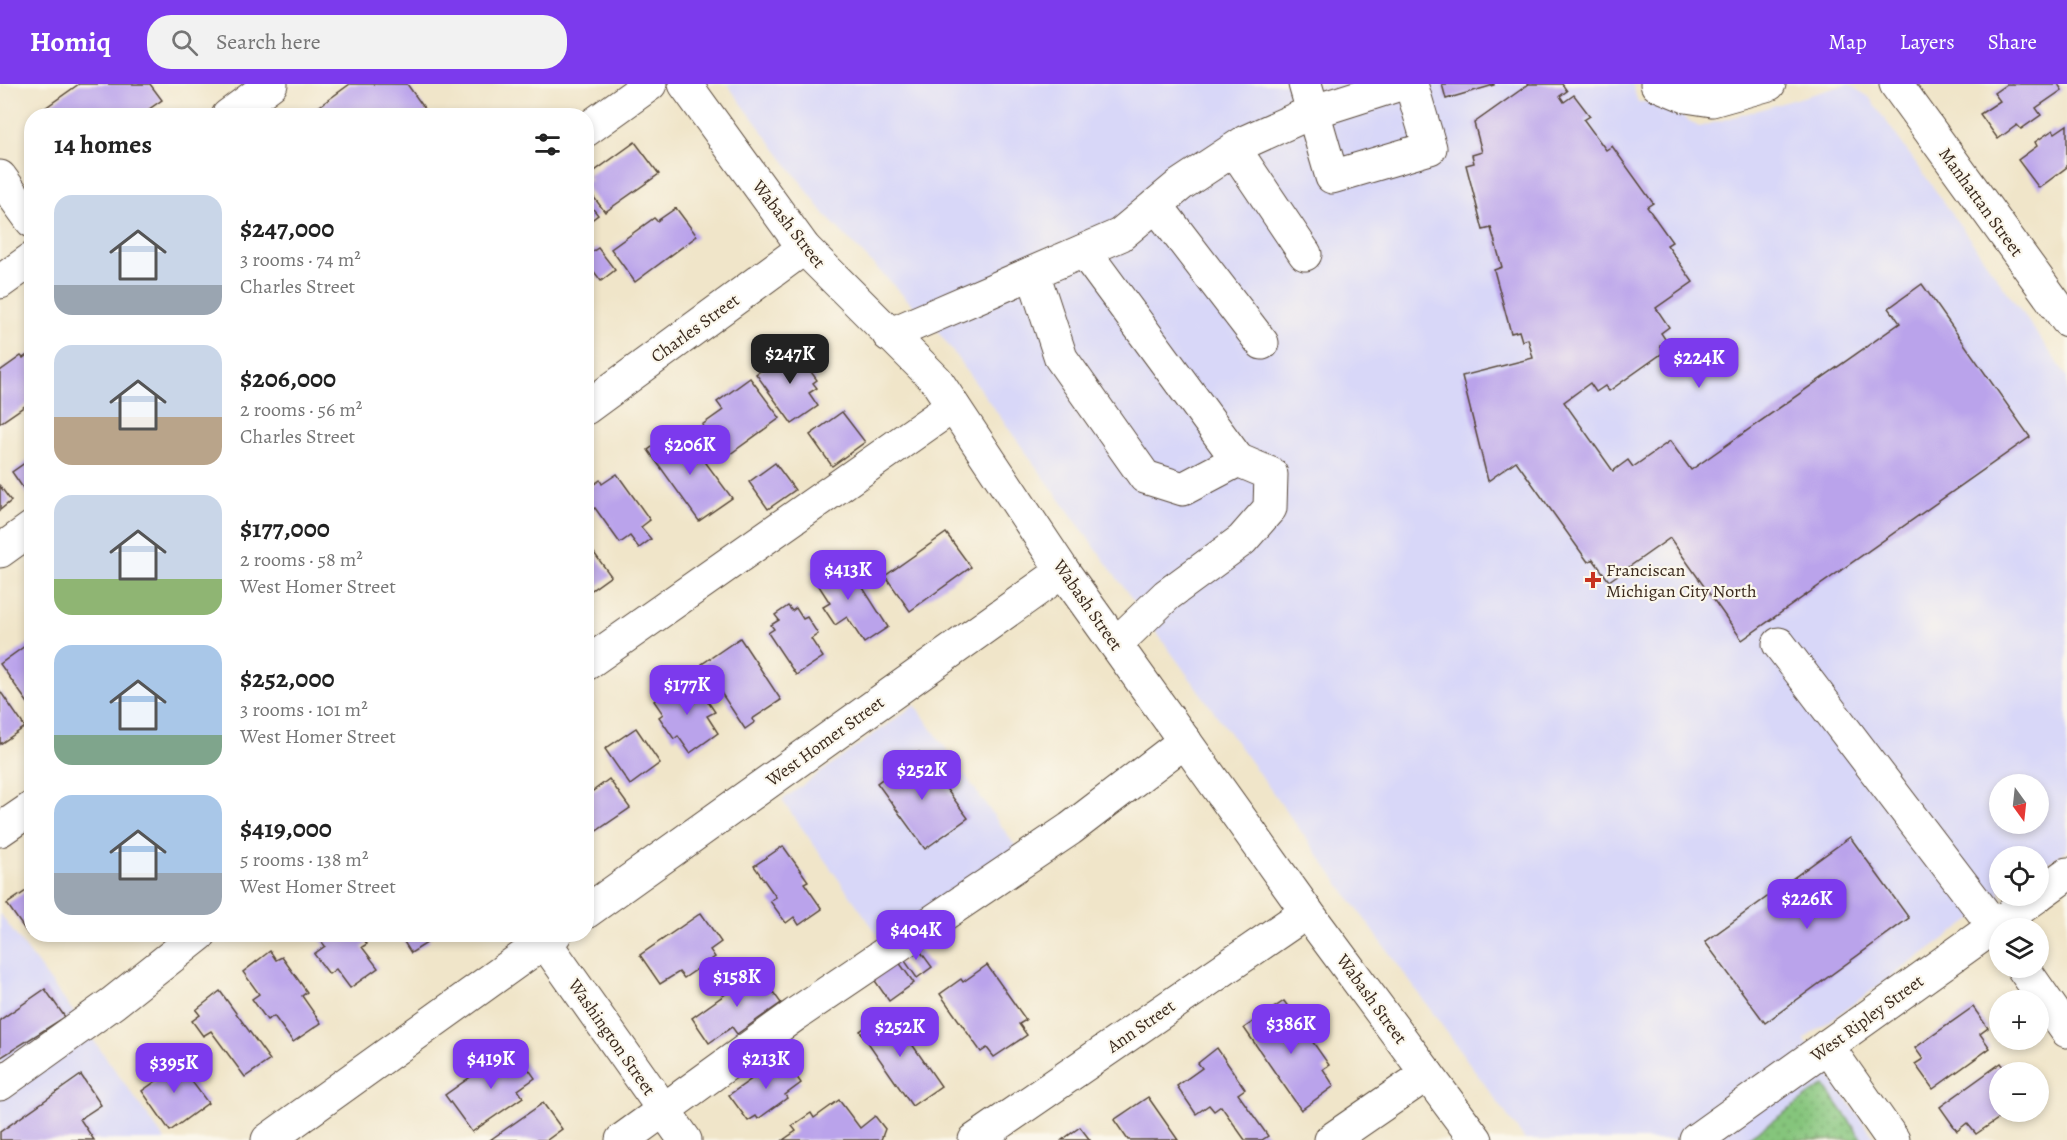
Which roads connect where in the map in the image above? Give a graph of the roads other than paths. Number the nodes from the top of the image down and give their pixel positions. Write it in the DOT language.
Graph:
graph roads {
  1 [pos="271,84"];
  2 [pos="650,84"];
  3 [pos="685,84"];
  4 [pos="1400,84"];
  5 [pos="1411,84"];
  6 [pos="1657,84"];
  7 [pos="1769,84"];
  8 [pos="1896,84"];
  9 [pos="1308,98"];
  10 [pos="239,108"];
  11 [pos="594,124"];
  12 [pos="1235,150"];
  13 [pos="0,177"];
  14 [pos="1156,205"];
  15 [pos="24,209"];
  16 [pos="804,248"];
  17 [pos="1084,251"];
  18 [pos="1305,254"];
  19 [pos="24,265"];
  20 [pos="1033,273"];
  21 [pos="0,282"];
  22 [pos="2067,320"];
  23 [pos="889,335"];
  24 [pos="1262,344"];
  25 [pos="594,402"];
  26 [pos="953,406"];
  27 [pos="1238,460"];
  28 [pos="24,534"];
  29 [pos="0,551"];
  30 [pos="1063,571"];
  31 [pos="1116,644"];
  32 [pos="1779,644"];
  33 [pos="594,658"];
  34 [pos="1185,741"];
  35 [pos="24,814"];
  36 [pos="0,830"];
  37 [pos="2067,874"];
  38 [pos="2049,887"];
  39 [pos="594,906"];
  40 [pos="2025,906"];
  41 [pos="1307,912"];
  42 [pos="2011,918"];
  43 [pos="1989,920"];
  44 [pos="1989,935"];
  45 [pos="190,942"];
  46 [pos="539,942"];
  47 [pos="549,942"];
  48 [pos="2030,978"];
  49 [pos="2067,1031"];
  50 [pos="1827,1046"];
  51 [pos="1427,1074"];
  52 [pos="0,1084"];
  53 [pos="665,1111"];
  54 [pos="268,1140"];
  55 [pos="622,1140"];
  56 [pos="685,1140"];
  57 [pos="975,1140"];
  58 [pos="1331,1140"];
  59 [pos="1476,1140"];
  60 [pos="1696,1140"];
  61 [pos="1893,1140"];
  1 -- 10 [label="street"];
  2 -- 11 [label="street"];
  3 -- 16 [label="street, Wabash Street"];
  4 -- 9 [label="street"];
  5 -- 9 [label="street"];
  6 -- 7 [label="street"];
  8 -- 22 [label="street, Manhattan Street"];
  9 -- 12 [label="street"];
  12 -- 14 [label="street"];
  12 -- 18 [label="street"];
  13 -- 15 [label="street"];
  14 -- 17 [label="street"];
  14 -- 24 [label="street"];
  16 -- 23 [label="street, Wabash Street"];
  16 -- 25 [label="street, Charles Street"];
  17 -- 20 [label="street"];
  17 -- 27 [label="street"];
  19 -- 21 [label="street"];
  20 -- 23 [label="street"];
  20 -- 27 [label="street"];
  23 -- 26 [label="street, Wabash Street"];
  26 -- 30 [label="street, Wabash Street"];
  26 -- 33 [label="street"];
  27 -- 31 [label="street"];
  28 -- 29 [label="street"];
  30 -- 31 [label="street, Wabash Street"];
  30 -- 39 [label="street, West Homer Street"];
  31 -- 34 [label="street, Wabash Street"];
  32 -- 43 [label="street"];
  34 -- 41 [label="street, Wabash Street"];
  34 -- 53 [label="street"];
  35 -- 36 [label="street"];
  37 -- 38 [label="street, West Ripley Street"];
  40 -- 42 [label="street, West Ripley Street"];
  41 -- 51 [label="street, Wabash Street"];
  41 -- 57 [label="street, Ann Street"];
  44 -- 50 [label="street, West Ripley Street"];
  45 -- 52 [label="street"];
  46 -- 54 [label="street"];
  47 -- 53 [label="street, Washington Street"];
  48 -- 49 [label="street"];
  50 -- 60 [label="street, West Ripley Street"];
  50 -- 61 [label="street"];
  51 -- 58 [label="street"];
  51 -- 59 [label="street, Wabash Street"];
  53 -- 55 [label="street"];
  53 -- 56 [label="street, Washington Street"];
}
